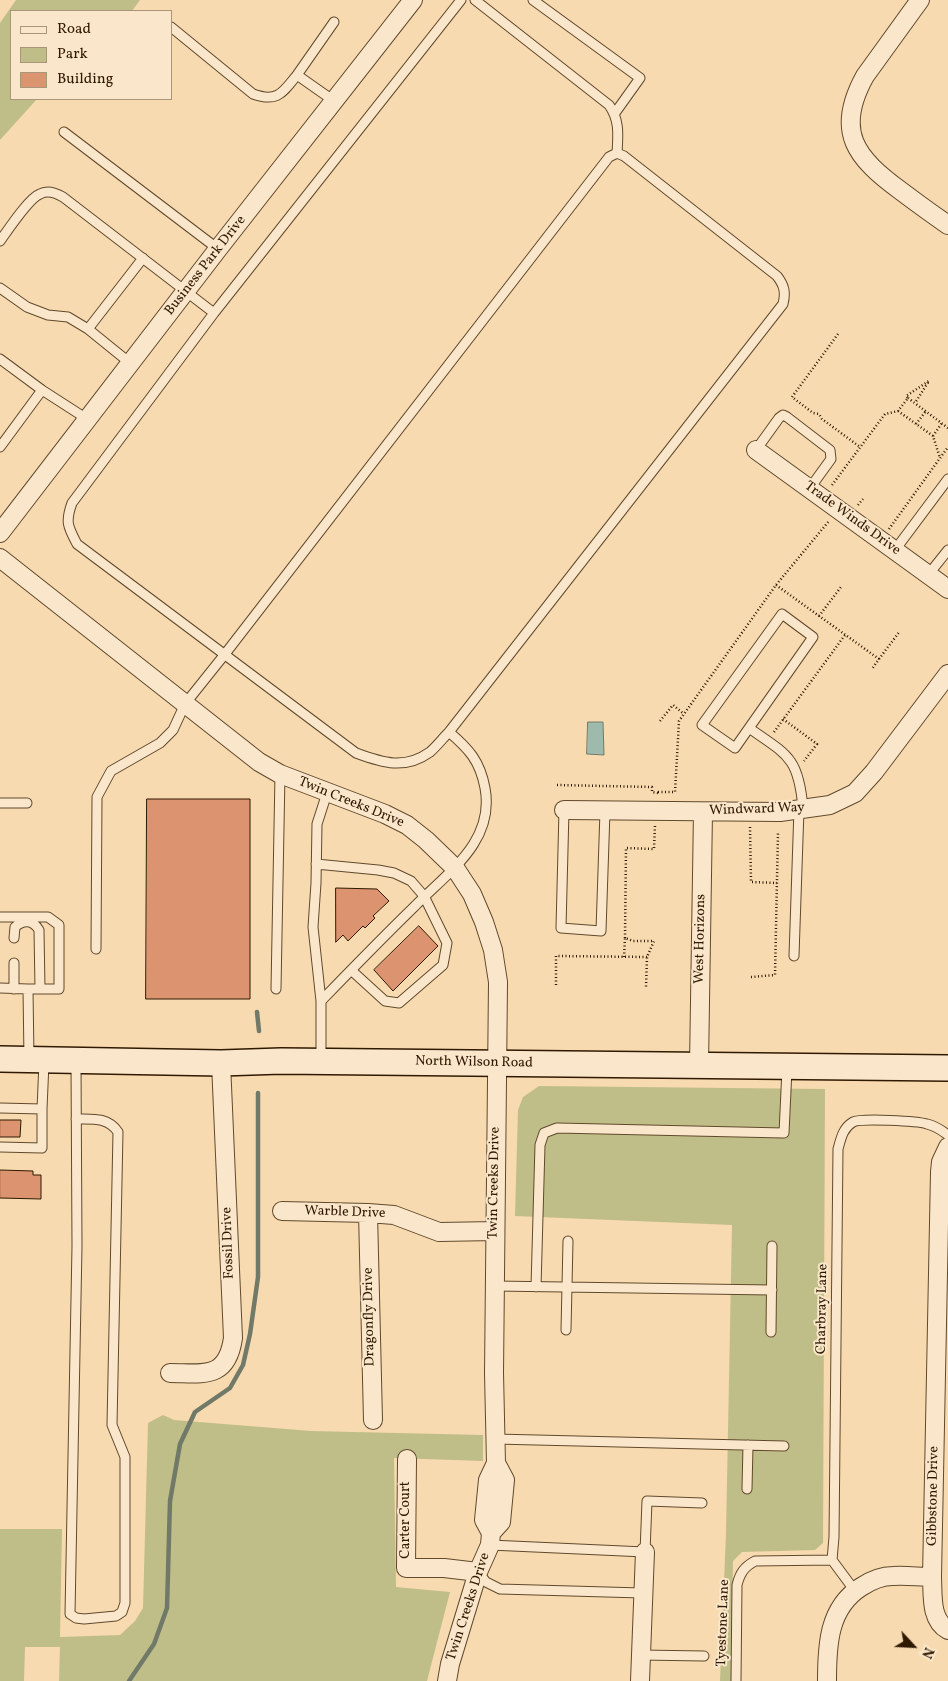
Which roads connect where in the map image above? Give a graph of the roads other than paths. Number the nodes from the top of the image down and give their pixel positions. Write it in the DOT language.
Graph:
graph roads {
  1 [pos="413,0"];
  2 [pos="461,0"];
  3 [pos="475,0"];
  4 [pos="533,0"];
  5 [pos="920,0"];
  6 [pos="334,22"];
  7 [pos="172,28"];
  8 [pos="297,75"];
  9 [pos="334,101"];
  10 [pos="615,113"];
  11 [pos="64,132"];
  12 [pos="617,153"];
  13 [pos="948,225"];
  14 [pos="0,240"];
  15 [pos="218,249"];
  16 [pos="143,258"];
  17 [pos="0,288"];
  18 [pos="186,291"];
  19 [pos="214,312"];
  20 [pos="88,329"];
  21 [pos="0,359"];
  22 [pos="130,363"];
  23 [pos="42,390"];
  24 [pos="87,419"];
  25 [pos="0,446"];
  26 [pos="756,450"];
  27 [pos="948,479"];
  28 [pos="810,488"];
  29 [pos="0,533"];
  30 [pos="895,550"];
  31 [pos="948,550"];
  32 [pos="0,558"];
  33 [pos="928,575"];
  34 [pos="948,589"];
  35 [pos="225,654"];
  36 [pos="948,674"];
  37 [pos="185,704"];
  38 [pos="749,728"];
  39 [pos="449,732"];
  40 [pos="280,774"];
  41 [pos="327,793"];
  42 [pos="0,803"];
  43 [pos="27,803"];
  44 [pos="801,809"];
  45 [pos="564,810"];
  46 [pos="605,811"];
  47 [pos="703,812"];
  48 [pos="316,864"];
  49 [pos="455,868"];
  50 [pos="424,896"];
  51 [pos="0,917"];
  52 [pos="14,938"];
  53 [pos="96,949"];
  54 [pos="794,956"];
  55 [pos="14,963"];
  56 [pos="351,970"];
  57 [pos="0,988"];
  58 [pos="14,988"];
  59 [pos="28,988"];
  60 [pos="276,988"];
  61 [pos="40,989"];
  62 [pos="321,1001"];
  63 [pos="0,1059"];
  64 [pos="36,1059"];
  65 [pos="76,1060"];
  66 [pos="321,1061"];
  67 [pos="221,1063"];
  68 [pos="496,1063"];
  69 [pos="699,1065"];
  70 [pos="787,1066"];
  71 [pos="948,1068"];
  72 [pos="0,1108"];
  73 [pos="42,1109"];
  74 [pos="76,1119"];
  75 [pos="948,1135"];
  76 [pos="0,1147"];
  77 [pos="948,1147"];
  78 [pos="282,1211"];
  79 [pos="368,1213"];
  80 [pos="495,1232"];
  81 [pos="568,1241"];
  82 [pos="772,1246"];
  83 [pos="494,1286"];
  84 [pos="536,1287"];
  85 [pos="567,1287"];
  86 [pos="772,1290"];
  87 [pos="566,1330"];
  88 [pos="771,1332"];
  89 [pos="170,1373"];
  90 [pos="373,1420"];
  91 [pos="496,1439"];
  92 [pos="748,1445"];
  93 [pos="784,1446"];
  94 [pos="407,1459"];
  95 [pos="747,1489"];
  96 [pos="702,1503"];
  97 [pos="941,1538"];
  98 [pos="490,1539"];
  99 [pos="644,1552"];
  100 [pos="832,1560"];
  101 [pos="478,1572"];
  102 [pos="932,1577"];
  103 [pos="855,1591"];
  104 [pos="642,1593"];
  105 [pos="948,1630"];
  106 [pos="641,1655"];
  107 [pos="704,1656"];
  108 [pos="447,1681"];
  109 [pos="640,1681"];
  110 [pos="736,1681"];
  111 [pos="827,1681"];
  1 -- 9 [label="street, Business Park Drive"];
  2 -- 19 [label="lane"];
  3 -- 10 [label="lane"];
  4 -- 10 [label="lane"];
  5 -- 13 [label="street"];
  6 -- 8 [label="lane"];
  7 -- 8 [label="lane"];
  8 -- 9 [label="lane"];
  9 -- 15 [label="street, Business Park Drive"];
  10 -- 12 [label="lane"];
  11 -- 15 [label="lane"];
  12 -- 35 [label="lane"];
  12 -- 39 [label="lane"];
  14 -- 16 [label="lane"];
  15 -- 18 [label="street, Business Park Drive"];
  16 -- 18 [label="lane"];
  16 -- 20 [label="lane"];
  17 -- 20 [label="lane"];
  18 -- 19 [label="lane"];
  18 -- 22 [label="street, Business Park Drive"];
  19 -- 35 [label="lane"];
  20 -- 22 [label="lane"];
  21 -- 23 [label="lane"];
  22 -- 24 [label="street, Business Park Drive"];
  23 -- 24 [label="lane"];
  23 -- 25 [label="lane"];
  24 -- 29 [label="street, Business Park Drive"];
  26 -- 28 [label="street, Trade Winds Drive"];
  26 -- 28 [label="lane"];
  27 -- 30 [label="lane"];
  28 -- 30 [label="street, Trade Winds Drive"];
  30 -- 33 [label="street, Trade Winds Drive"];
  31 -- 33 [label="lane"];
  32 -- 37 [label="street, Twin Creeks Drive"];
  33 -- 34 [label="street, Trade Winds Drive"];
  35 -- 37 [label="lane"];
  35 -- 39 [label="lane"];
  36 -- 44 [label="street, Windward Way"];
  37 -- 40 [label="street, Twin Creeks Drive"];
  37 -- 53 [label="lane"];
  38 -- 38 [label="lane"];
  38 -- 44 [label="lane"];
  39 -- 49 [label="lane"];
  40 -- 41 [label="street, Twin Creeks Drive"];
  40 -- 60 [label="lane"];
  41 -- 48 [label="lane"];
  41 -- 49 [label="street, Twin Creeks Drive"];
  42 -- 43 [label="lane"];
  44 -- 47 [label="street, Windward Way"];
  44 -- 54 [label="lane"];
  45 -- 46 [label="street, Windward Way"];
  45 -- 46 [label="lane"];
  46 -- 47 [label="street, Windward Way"];
  47 -- 69 [label="street, West Horizons"];
  48 -- 50 [label="lane"];
  48 -- 62 [label="lane"];
  49 -- 50 [label="lane"];
  49 -- 68 [label="street, Twin Creeks Drive"];
  50 -- 56 [label="lane"];
  50 -- 56 [label="lane"];
  51 -- 61 [label="lane"];
  52 -- 61 [label="lane"];
  55 -- 58 [label="lane"];
  56 -- 62 [label="lane"];
  57 -- 58 [label="lane"];
  58 -- 59 [label="lane"];
  59 -- 61 [label="lane"];
  59 -- 64 [label="lane"];
  62 -- 66 [label="lane"];
  63 -- 64 [label="main road, North Wilson Road"];
  64 -- 65 [label="main road, North Wilson Road"];
  64 -- 73 [label="lane"];
  65 -- 67 [label="main road, North Wilson Road"];
  65 -- 74 [label="lane"];
  66 -- 67 [label="main road, North Wilson Road"];
  66 -- 68 [label="main road, North Wilson Road"];
  67 -- 89 [label="street, Fossil Drive"];
  68 -- 69 [label="main road, North Wilson Road"];
  68 -- 80 [label="street, Twin Creeks Drive"];
  69 -- 70 [label="main road, North Wilson Road"];
  70 -- 71 [label="main road, North Wilson Road"];
  70 -- 84 [label="lane"];
  72 -- 73 [label="lane"];
  73 -- 76 [label="lane"];
  74 -- 74 [label="lane"];
  75 -- 100 [label="lane, Charbray Lane"];
  77 -- 97 [label="street, Gibbstone Drive"];
  78 -- 79 [label="street, Warble Drive"];
  79 -- 80 [label="street, Warble Drive"];
  79 -- 90 [label="street, Dragonfly Drive"];
  80 -- 83 [label="street, Twin Creeks Drive"];
  81 -- 85 [label="lane"];
  82 -- 86 [label="lane"];
  83 -- 84 [label="lane"];
  83 -- 91 [label="street, Twin Creeks Drive"];
  84 -- 85 [label="lane"];
  85 -- 86 [label="lane"];
  85 -- 87 [label="lane"];
  86 -- 88 [label="lane"];
  91 -- 92 [label="lane"];
  91 -- 98 [label="street, Twin Creeks Drive"];
  92 -- 93 [label="lane"];
  92 -- 95 [label="lane"];
  94 -- 101 [label="street, Carter Court"];
  96 -- 99 [label="lane"];
  97 -- 102 [label="street, Gibbstone Drive"];
  98 -- 99 [label="lane"];
  98 -- 101 [label="street, Twin Creeks Drive"];
  99 -- 104 [label="street"];
  100 -- 103 [label="lane"];
  100 -- 110 [label="lane, Tyestone Lane"];
  101 -- 104 [label="lane"];
  101 -- 108 [label="street, Twin Creeks Drive"];
  102 -- 103 [label="street"];
  102 -- 105 [label="street, Gibbstone Drive"];
  103 -- 111 [label="street"];
  104 -- 106 [label="street"];
  106 -- 107 [label="lane"];
  106 -- 109 [label="street"];
}
